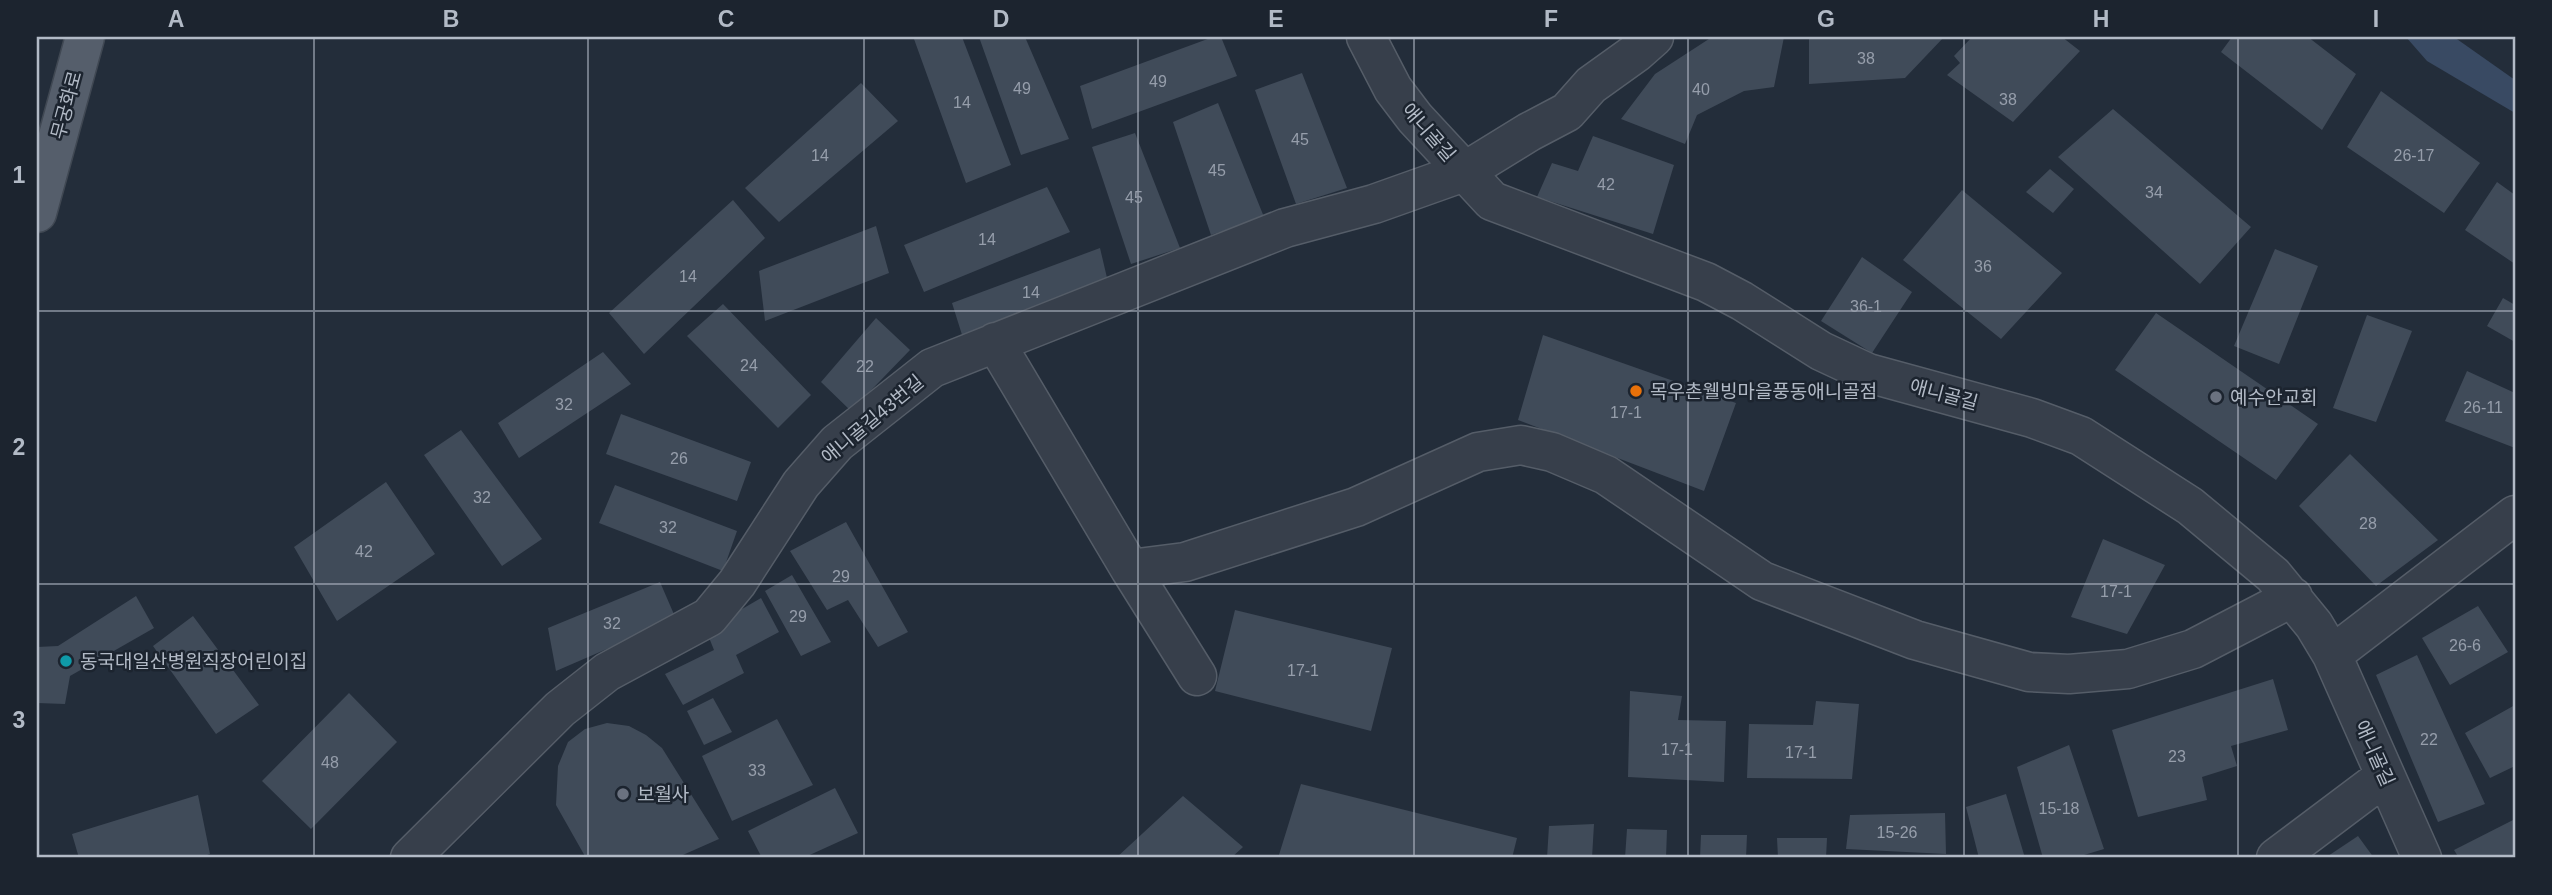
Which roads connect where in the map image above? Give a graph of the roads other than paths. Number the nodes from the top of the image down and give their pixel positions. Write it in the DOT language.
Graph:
graph roads {
  1 [pos="85,37"];
  2 [pos="1366,37"];
  3 [pos="1654,37"];
  4 [pos="1464,172"];
  5 [pos="42,176"];
  6 [pos="37,214"];
  7 [pos="995,342"];
  8 [pos="2515,515"];
  9 [pos="1130,569"];
  10 [pos="2293,597"];
  11 [pos="2332,655"];
  12 [pos="1197,676"];
  13 [pos="2385,776"];
  14 [pos="410,858"];
  15 [pos="2276,858"];
  16 [pos="2422,858"];
  1 -- 5 [label="main road, 무궁화로"];
  2 -- 4 [label="street, 애니골길"];
  3 -- 4 [label="street, 애니골길43번길"];
  4 -- 7 [label="street, 애니골길43번길"];
  4 -- 10 [label="street, 애니골길"];
  5 -- 6 [label="main road, 무궁화로"];
  7 -- 9 [label="street"];
  7 -- 14 [label="street, 애니골길43번길"];
  8 -- 11 [label="street"];
  9 -- 10 [label="street"];
  9 -- 12 [label="street"];
  10 -- 11 [label="street, 애니골길"];
  11 -- 13 [label="street, 애니골길"];
  13 -- 15 [label="street"];
  13 -- 16 [label="street, 애니골길"];
}
